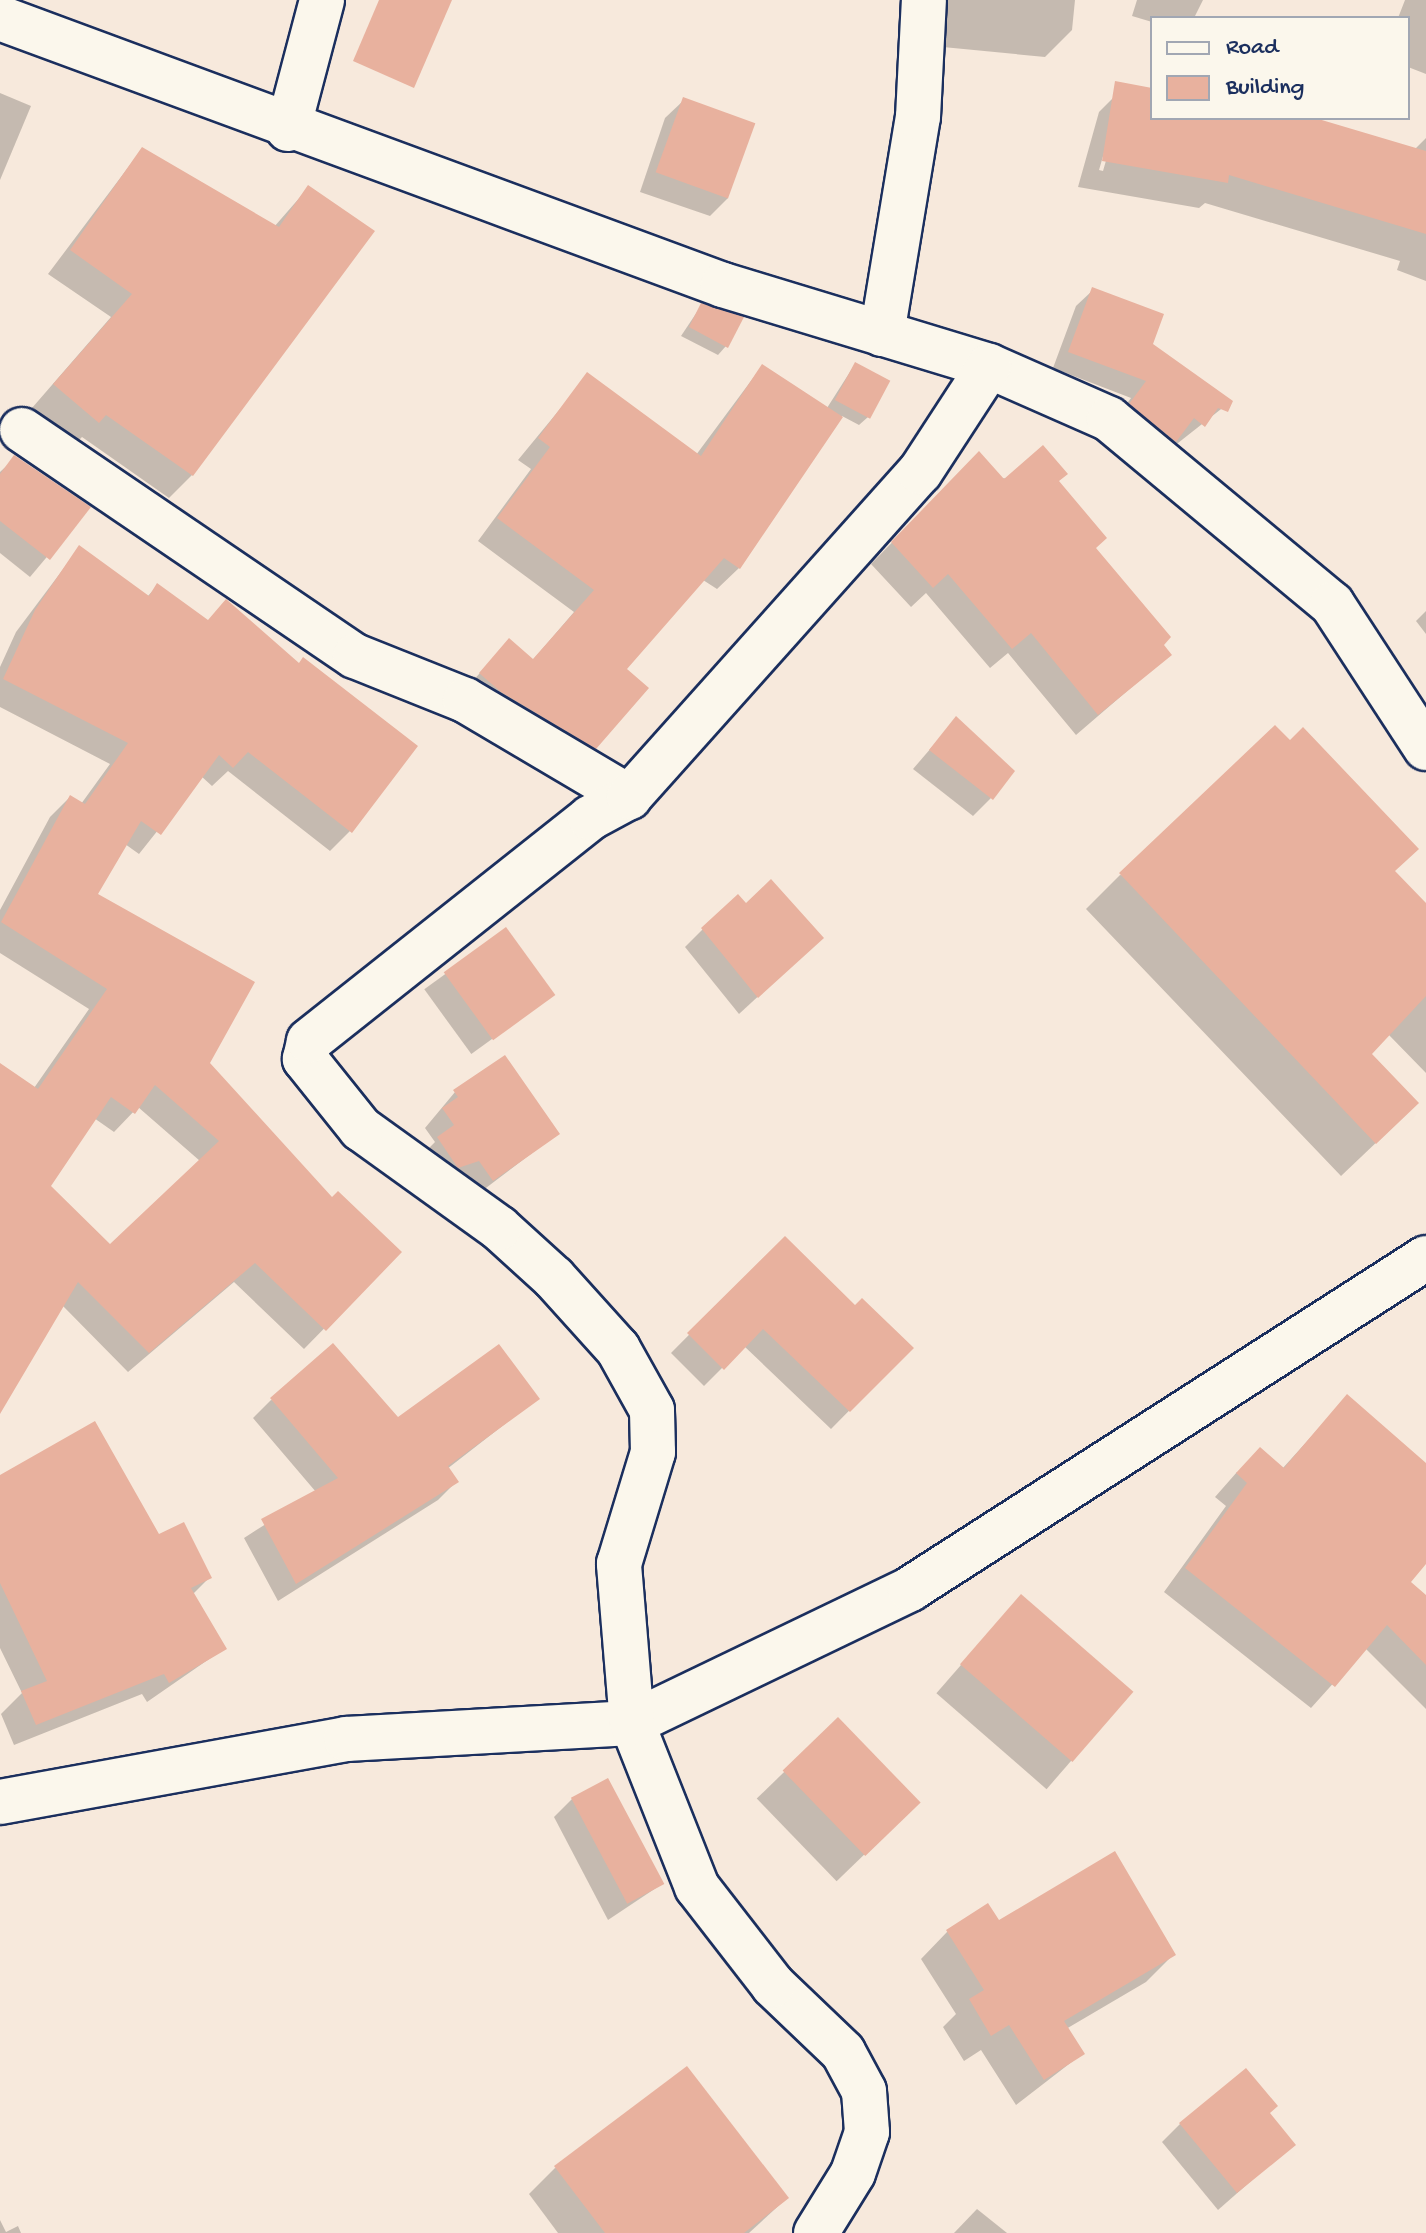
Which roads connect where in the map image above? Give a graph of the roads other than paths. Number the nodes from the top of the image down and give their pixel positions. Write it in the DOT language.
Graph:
graph roads {
  1 [pos="322,0"];
  2 [pos="924,0"];
  3 [pos="0,18"];
  4 [pos="288,129"];
  5 [pos="882,334"];
  6 [pos="989,366"];
  7 [pos="22,430"];
  8 [pos="1426,748"];
  9 [pos="629,797"];
  10 [pos="1426,1258"];
  11 [pos="632,1723"];
  12 [pos="0,1802"];
  13 [pos="820,2232"];
  1 -- 4 [label="street"];
  2 -- 5 [label="street"];
  3 -- 4 [label="street"];
  4 -- 5 [label="street"];
  5 -- 6 [label="street"];
  6 -- 8 [label="street"];
  6 -- 9 [label="street"];
  7 -- 9 [label="street"];
  9 -- 11 [label="street"];
  10 -- 11 [label="street"];
  11 -- 12 [label="street"];
  11 -- 13 [label="street"];
}
